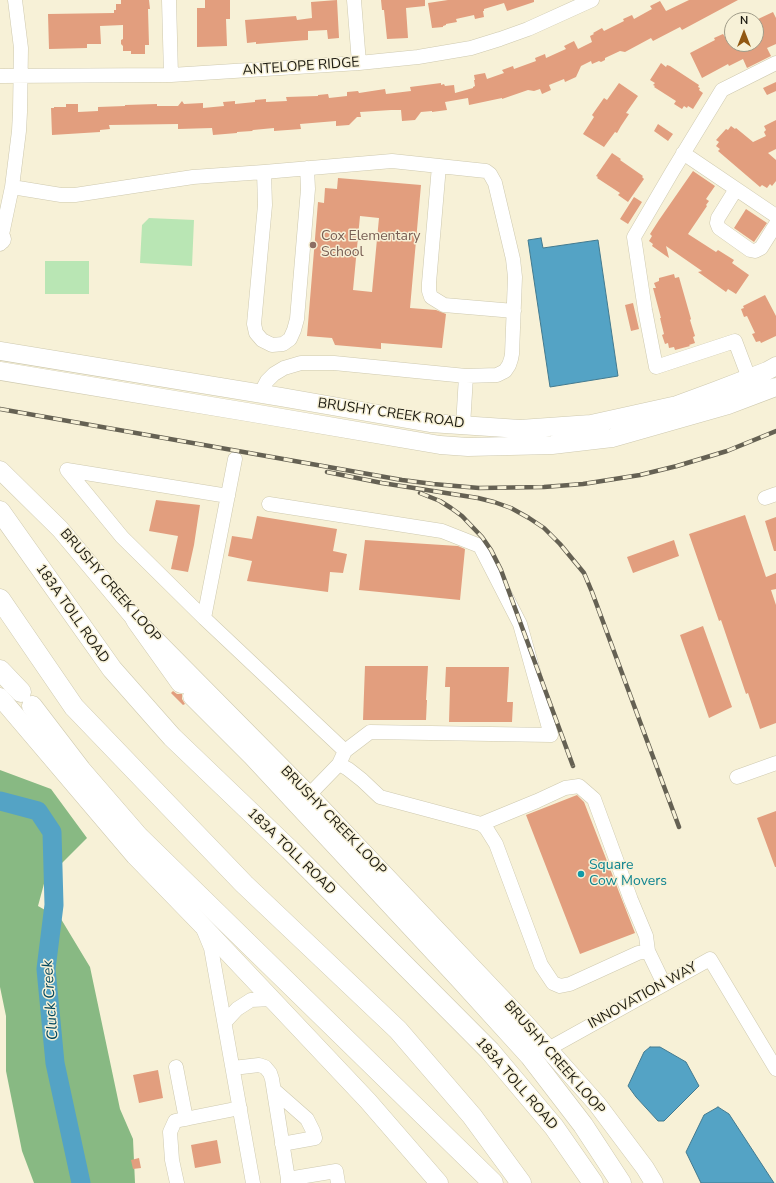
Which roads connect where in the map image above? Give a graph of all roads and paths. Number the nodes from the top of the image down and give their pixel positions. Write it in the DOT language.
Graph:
graph roads {
  1 [pos="15,0"];
  2 [pos="169,0"];
  3 [pos="354,0"];
  4 [pos="590,1"];
  5 [pos="359,63"];
  6 [pos="776,63"];
  7 [pos="171,75"];
  8 [pos="0,76"];
  9 [pos="21,76"];
  10 [pos="683,153"];
  11 [pos="439,166"];
  12 [pos="307,168"];
  13 [pos="264,172"];
  14 [pos="12,187"];
  15 [pos="736,189"];
  16 [pos="776,216"];
  17 [pos="776,224"];
  18 [pos="0,241"];
  19 [pos="514,311"];
  20 [pos="0,351"];
  21 [pos="776,366"];
  22 [pos="3,370"];
  23 [pos="466,376"];
  24 [pos="749,378"];
  25 [pos="776,387"];
  26 [pos="260,394"];
  27 [pos="154,396"];
  28 [pos="463,426"];
  29 [pos="235,458"];
  30 [pos="0,470"];
  31 [pos="228,496"];
  32 [pos="269,504"];
  33 [pos="0,511"];
  34 [pos="0,599"];
  35 [pos="204,618"];
  36 [pos="136,620"];
  37 [pos="0,670"];
  38 [pos="0,697"];
  39 [pos="345,751"];
  40 [pos="776,763"];
  41 [pos="339,764"];
  42 [pos="737,777"];
  43 [pos="309,795"];
  44 [pos="481,824"];
  45 [pos="201,924"];
  46 [pos="648,951"];
  47 [pos="664,984"];
  48 [pos="272,999"];
  49 [pos="225,1022"];
  50 [pos="548,1049"];
  51 [pos="176,1067"];
  52 [pos="233,1068"];
  53 [pos="776,1069"];
  54 [pos="274,1090"];
  55 [pos="240,1108"];
  56 [pos="186,1119"];
  57 [pos="282,1144"];
  58 [pos="288,1181"];
  59 [pos="177,1183"];
  60 [pos="253,1183"];
  61 [pos="338,1183"];
  62 [pos="439,1183"];
  63 [pos="493,1183"];
  64 [pos="521,1183"];
  65 [pos="593,1183"];
  66 [pos="621,1183"];
  67 [pos="654,1183"];
  1 -- 9 [label="street"];
  2 -- 7 [label="street"];
  3 -- 5 [label="street"];
  4 -- 5 [label="street, ANTELOPE RIDGE"];
  5 -- 7 [label="street, ANTELOPE RIDGE"];
  6 -- 10 [label="street"];
  7 -- 9 [label="street, ANTELOPE RIDGE"];
  8 -- 9 [label="street, ANTELOPE RIDGE"];
  9 -- 14 [label="street"];
  10 -- 15 [label="street"];
  10 -- 24 [label="street"];
  11 -- 12 [label="street"];
  11 -- 19 [label="street"];
  11 -- 19 [label="street"];
  12 -- 13 [label="street"];
  12 -- 13 [label="street"];
  13 -- 14 [label="street"];
  14 -- 18 [label="street"];
  15 -- 16 [label="street"];
  15 -- 17 [label="street"];
  19 -- 23 [label="street"];
  20 -- 26 [label="main road, BRUSHY CREEK ROAD"];
  21 -- 24 [label="main road, BRUSHY CREEK ROAD"];
  22 -- 27 [label="main road, BRUSHY CREEK ROAD"];
  23 -- 26 [label="street"];
  23 -- 28 [label="street"];
  24 -- 28 [label="main road, BRUSHY CREEK ROAD"];
  25 -- 27 [label="main road, BRUSHY CREEK ROAD"];
  26 -- 28 [label="main road, BRUSHY CREEK ROAD"];
  27 -- 28 [label="main road"];
  29 -- 31 [label="street"];
  30 -- 36 [label="main road, BRUSHY CREEK LOOP"];
  31 -- 35 [label="street"];
  31 -- 35 [label="street"];
  32 -- 39 [label="street"];
  33 -- 65 [label="highway, 183A TOLL ROAD"];
  34 -- 64 [label="highway"];
  35 -- 39 [label="street"];
  36 -- 43 [label="main road, BRUSHY CREEK LOOP"];
  36 -- 66 [label="highway"];
  37 -- 63 [label="highway"];
  38 -- 45 [label="main road"];
  39 -- 41 [label="street"];
  40 -- 42 [label="street"];
  41 -- 43 [label="street"];
  41 -- 44 [label="street"];
  43 -- 50 [label="main road, BRUSHY CREEK LOOP"];
  44 -- 46 [label="street"];
  44 -- 46 [label="street"];
  45 -- 48 [label="main road"];
  45 -- 49 [label="street"];
  46 -- 47 [label="street"];
  47 -- 50 [label="street, INNOVATION WAY"];
  47 -- 53 [label="street, INNOVATION WAY"];
  48 -- 49 [label="street"];
  48 -- 62 [label="main road"];
  49 -- 52 [label="street"];
  50 -- 67 [label="main road, BRUSHY CREEK LOOP"];
  51 -- 56 [label="street"];
  52 -- 54 [label="street"];
  52 -- 55 [label="street"];
  54 -- 57 [label="street"];
  54 -- 57 [label="street"];
  55 -- 56 [label="street"];
  55 -- 60 [label="street"];
  56 -- 59 [label="street"];
  57 -- 58 [label="street"];
  58 -- 61 [label="street"];
}
